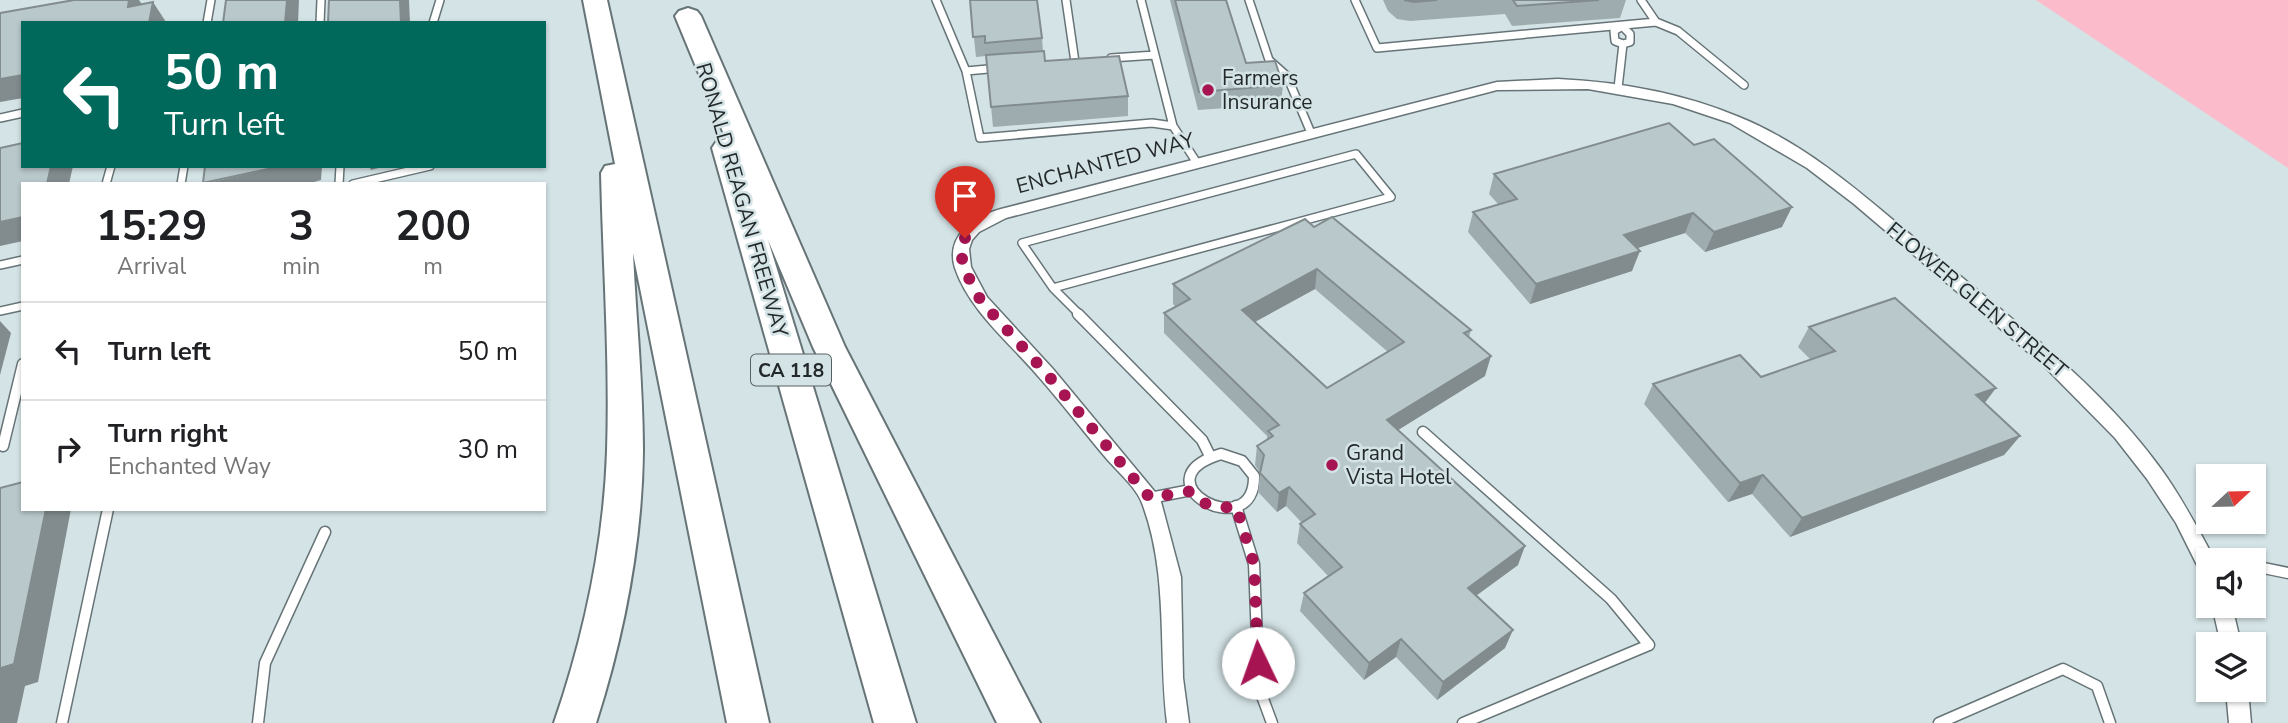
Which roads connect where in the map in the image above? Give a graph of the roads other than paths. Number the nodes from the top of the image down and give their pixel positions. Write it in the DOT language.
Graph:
graph roads {
  1 [pos="211,0"];
  2 [pos="321,0"];
  3 [pos="440,0"];
  4 [pos="595,0"];
  5 [pos="936,0"];
  6 [pos="1066,0"];
  7 [pos="1141,0"];
  8 [pos="1249,0"];
  9 [pos="1356,0"];
  10 [pos="1641,0"];
  11 [pos="686,8"];
  12 [pos="207,21"];
  13 [pos="320,21"];
  14 [pos="434,21"];
  15 [pos="1656,22"];
  16 [pos="1622,26"];
  17 [pos="1155,54"];
  18 [pos="1101,59"];
  19 [pos="1088,60"];
  20 [pos="1075,62"];
  21 [pos="1061,63"];
  22 [pos="1007,68"];
  23 [pos="610,69"];
  24 [pos="966,71"];
  25 [pos="1744,85"];
  26 [pos="1618,88"];
  27 [pos="1684,102"];
  28 [pos="21,113"];
  29 [pos="0,118"];
  30 [pos="1173,126"];
  31 [pos="1311,133"];
  32 [pos="1197,163"];
  33 [pos="421,168"];
  34 [pos="362,182"];
  35 [pos="21,260"];
  36 [pos="0,265"];
  37 [pos="1053,288"];
  38 [pos="21,306"];
  39 [pos="0,311"];
  40 [pos="21,372"];
  41 [pos="1423,432"];
  42 [pos="3,446"];
  43 [pos="1210,456"];
  44 [pos="1191,491"];
  45 [pos="1150,498"];
  46 [pos="1236,506"];
  47 [pos="108,511"];
  48 [pos="325,532"];
  49 [pos="2198,548"];
  50 [pos="2266,568"];
  51 [pos="2288,573"];
  52 [pos="2238,702"];
  53 [pos="62,723"];
  54 [pos="258,723"];
  55 [pos="575,723"];
  56 [pos="748,723"];
  57 [pos="895,723"];
  58 [pos="1020,723"];
  59 [pos="1178,723"];
  60 [pos="1272,723"];
  61 [pos="1463,723"];
  62 [pos="1939,723"];
  63 [pos="2110,723"];
  64 [pos="2239,723"];
  1 -- 12 [label="lane"];
  2 -- 13 [label="lane"];
  3 -- 14 [label="lane"];
  4 -- 23 [label="highway"];
  5 -- 24 [label="lane"];
  6 -- 20 [label="lane"];
  7 -- 17 [label="lane"];
  8 -- 31 [label="lane"];
  9 -- 16 [label="lane"];
  10 -- 15 [label="lane"];
  11 -- 57 [label="highway, RONALD REAGAN FREEWAY / CA 118"];
  11 -- 58 [label="highway"];
  15 -- 16 [label="lane"];
  15 -- 25 [label="lane"];
  16 -- 26 [label="lane"];
  17 -- 18 [label="lane"];
  17 -- 30 [label="lane"];
  19 -- 20 [label="lane"];
  20 -- 21 [label="lane"];
  22 -- 24 [label="lane"];
  23 -- 55 [label="highway"];
  23 -- 56 [label="highway"];
  24 -- 30 [label="lane"];
  26 -- 27 [label="street, ENCHANTED WAY"];
  26 -- 31 [label="street, ENCHANTED WAY"];
  27 -- 49 [label="street, FLOWER GLEN STREET"];
  28 -- 29 [label="lane"];
  30 -- 32 [label="lane"];
  31 -- 32 [label="street, ENCHANTED WAY"];
  32 -- 45 [label="street, ENCHANTED WAY"];
  33 -- 34 [label="lane"];
  35 -- 36 [label="lane"];
  37 -- 37 [label="lane"];
  37 -- 43 [label="lane"];
  38 -- 39 [label="lane"];
  40 -- 42 [label="lane"];
  41 -- 61 [label="lane"];
  43 -- 44 [label="lane"];
  43 -- 46 [label="lane"];
  44 -- 45 [label="lane"];
  44 -- 46 [label="lane"];
  45 -- 59 [label="street, ENCHANTED WAY"];
  46 -- 60 [label="lane"];
  47 -- 53 [label="lane"];
  48 -- 54 [label="lane"];
  50 -- 51 [label="lane"];
  52 -- 64 [label="street"];
  62 -- 63 [label="lane"];
}
